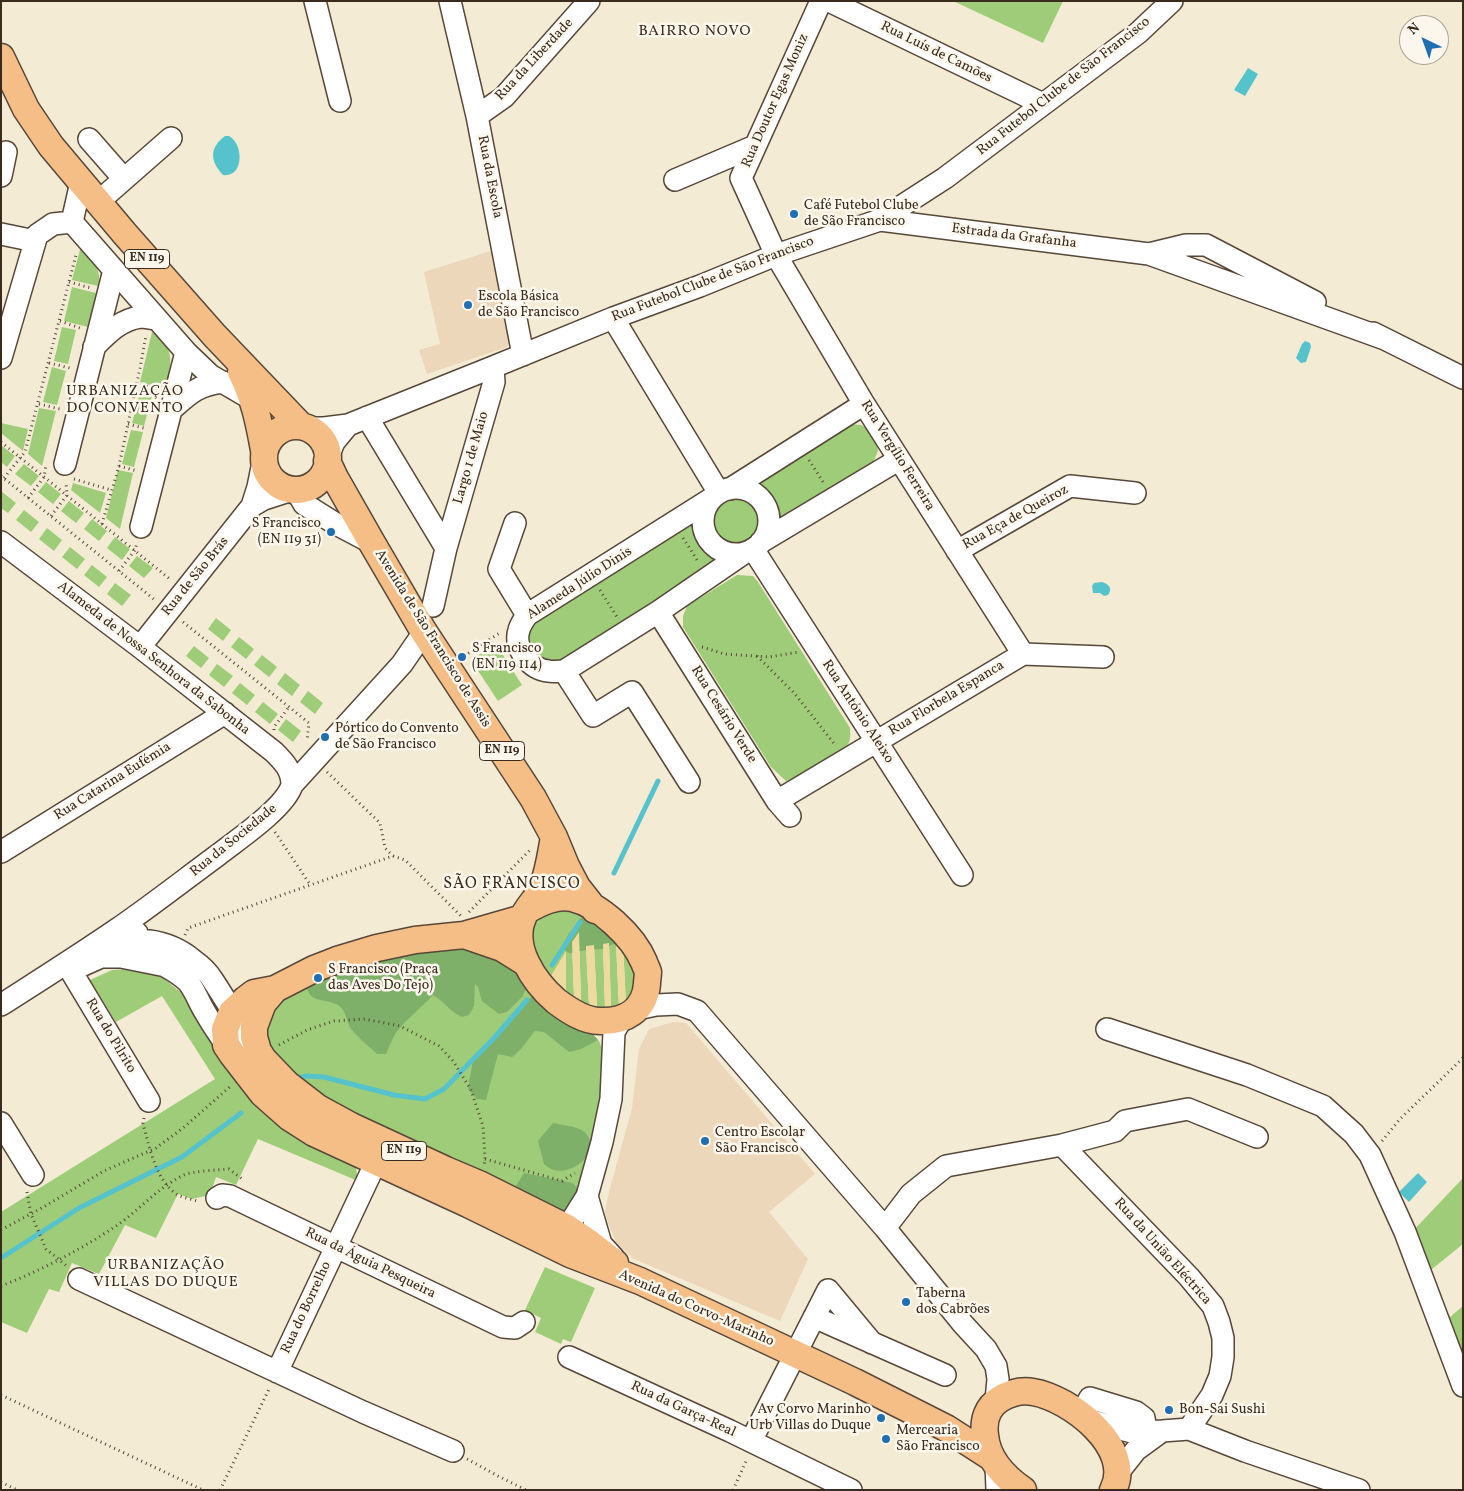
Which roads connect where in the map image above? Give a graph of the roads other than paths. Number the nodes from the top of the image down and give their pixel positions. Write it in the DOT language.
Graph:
graph roads {
  1 [pos="315,1"];
  2 [pos="450,1"];
  3 [pos="589,1"];
  4 [pos="820,1"];
  5 [pos="828,1"];
  6 [pos="1172,1"];
  7 [pos="1,57"];
  8 [pos="340,101"];
  9 [pos="1043,104"];
  10 [pos="477,116"];
  11 [pos="171,138"];
  12 [pos="89,139"];
  13 [pos="755,146"];
  14 [pos="6,152"];
  15 [pos="1,176"];
  16 [pos="124,179"];
  17 [pos="675,180"];
  18 [pos="81,182"];
  19 [pos="98,202"];
  20 [pos="880,220"];
  21 [pos="77,227"];
  22 [pos="1,234"];
  23 [pos="35,241"];
  24 [pos="776,254"];
  25 [pos="1148,254"];
  26 [pos="114,270"];
  27 [pos="613,318"];
  28 [pos="153,319"];
  29 [pos="215,336"];
  30 [pos="1385,339"];
  31 [pos="94,347"];
  32 [pos="186,352"];
  33 [pos="523,355"];
  34 [pos="1,358"];
  35 [pos="493,368"];
  36 [pos="1463,378"];
  37 [pos="223,382"];
  38 [pos="253,400"];
  39 [pos="864,404"];
  40 [pos="172,409"];
  41 [pos="357,421"];
  42 [pos="305,427"];
  43 [pos="264,454"];
  44 [pos="328,459"];
  45 [pos="898,460"];
  46 [pos="65,464"];
  47 [pos="296,490"];
  48 [pos="1135,493"];
  49 [pos="720,494"];
  50 [pos="252,506"];
  51 [pos="515,523"];
  52 [pos="141,527"];
  53 [pos="1,542"];
  54 [pos="372,543"];
  55 [pos="446,548"];
  56 [pos="753,548"];
  57 [pos="957,551"];
  58 [pos="433,606"];
  59 [pos="658,612"];
  60 [pos="523,623"];
  61 [pos="424,632"];
  62 [pos="140,647"];
  63 [pos="1023,654"];
  64 [pos="1103,657"];
  65 [pos="564,671"];
  66 [pos="225,713"];
  67 [pos="876,742"];
  68 [pos="689,782"];
  69 [pos="292,785"];
  70 [pos="784,808"];
  71 [pos="554,837"];
  72 [pos="1,852"];
  73 [pos="962,875"];
  74 [pos="595,910"];
  75 [pos="149,912"];
  76 [pos="526,913"];
  77 [pos="464,935"];
  78 [pos="138,940"];
  79 [pos="98,951"];
  80 [pos="170,953"];
  81 [pos="526,963"];
  82 [pos="71,971"];
  83 [pos="211,978"];
  84 [pos="189,983"];
  85 [pos="28,988"];
  86 [pos="264,995"];
  87 [pos="1,1005"];
  88 [pos="232,1012"];
  89 [pos="629,1013"];
  90 [pos="1107,1029"];
  91 [pos="226,1045"];
  92 [pos="256,1061"];
  93 [pos="149,1100"];
  94 [pos="1,1123"];
  95 [pos="366,1133"];
  96 [pos="1257,1137"];
  97 [pos="1062,1145"];
  98 [pos="376,1162"];
  99 [pos="446,1170"];
  100 [pos="33,1176"];
  101 [pos="474,1194"];
  102 [pos="588,1196"];
  103 [pos="217,1198"];
  104 [pos="567,1228"];
  105 [pos="885,1228"];
  106 [pos="541,1240"];
  107 [pos="336,1248"];
  108 [pos="630,1274"];
  109 [pos="80,1278"];
  110 [pos="814,1317"];
  111 [pos="524,1322"];
  112 [pos="872,1343"];
  113 [pos="795,1354"];
  114 [pos="569,1357"];
  115 [pos="277,1372"];
  116 [pos="945,1375"];
  117 [pos="1463,1386"];
  118 [pos="991,1407"];
  119 [pos="923,1416"];
  120 [pos="1085,1417"];
  121 [pos="1189,1428"];
  122 [pos="1162,1431"];
  123 [pos="751,1441"];
  124 [pos="453,1451"];
  125 [pos="993,1460"];
  126 [pos="1117,1483"];
  127 [pos="851,1490"];
  128 [pos="998,1490"];
  129 [pos="1023,1490"];
  130 [pos="1359,1490"];
  1 -- 8 [label="street"];
  2 -- 10 [label="street, Rua da Escola"];
  3 -- 10 [label="street, Rua da Liberdade"];
  4 -- 13 [label="street, Rua Doutor Egas Moniz"];
  5 -- 9 [label="street, Rua Luís de Camões"];
  6 -- 9 [label="street, Rua Futebol Clube de São Francisco"];
  7 -- 18 [label="main road, EN 119"];
  9 -- 20 [label="street, Rua Futebol Clube de São Francisco"];
  10 -- 33 [label="street, Rua da Escola"];
  11 -- 16 [label="street"];
  12 -- 16 [label="street"];
  13 -- 17 [label="street"];
  13 -- 24 [label="street, Rua Doutor Egas Moniz"];
  14 -- 15 [label="street"];
  16 -- 19 [label="street"];
  18 -- 19 [label="main road, Avenida de São Francisco de Assis / EN 119"];
  18 -- 21 [label="street"];
  19 -- 29 [label="main road, Avenida de São Francisco de Assis / EN 119"];
  20 -- 24 [label="street, Rua Futebol Clube de São Francisco"];
  20 -- 25 [label="street, Estrada da Grafanha"];
  21 -- 23 [label="street"];
  21 -- 26 [label="street"];
  22 -- 23 [label="street"];
  23 -- 34 [label="street"];
  24 -- 27 [label="street, Rua Futebol Clube de São Francisco"];
  24 -- 39 [label="street, Rua Vergílio Ferreira"];
  25 -- 30 [label="street, Estrada da Grafanha"];
  25 -- 30 [label="street, Estrada da Grafanha"];
  26 -- 28 [label="street"];
  26 -- 31 [label="street"];
  27 -- 33 [label="street, Rua Futebol Clube de São Francisco"];
  27 -- 49 [label="street"];
  28 -- 31 [label="street"];
  28 -- 32 [label="street"];
  29 -- 38 [label="main road, Avenida de São Francisco de Assis / EN 119"];
  29 -- 42 [label="main road, Avenida de São Francisco de Assis / EN 119"];
  30 -- 36 [label="street, Estrada da Grafanha"];
  31 -- 46 [label="street"];
  32 -- 37 [label="street"];
  32 -- 40 [label="street"];
  33 -- 35 [label="street, Rua Futebol Clube de São Francisco"];
  35 -- 41 [label="street, Rua Futebol Clube de São Francisco"];
  35 -- 55 [label="street, Largo 1 de Maio"];
  37 -- 38 [label="street"];
  37 -- 40 [label="street"];
  38 -- 43 [label="main road, Avenida de São Francisco de Assis / EN 119"];
  39 -- 45 [label="street, Rua Vergílio Ferreira"];
  39 -- 49 [label="street, Alameda Júlio Dinis"];
  40 -- 52 [label="street"];
  41 -- 42 [label="street, Rua Futebol Clube de São Francisco"];
  41 -- 44 [label="street"];
  41 -- 55 [label="street"];
  42 -- 43 [label="main road"];
  42 -- 44 [label="main road, Avenida de São Francisco de Assis"];
  43 -- 47 [label="main road, Avenida de São Francisco de Assis"];
  43 -- 50 [label="street, Rua de São Brás"];
  44 -- 47 [label="main road"];
  44 -- 54 [label="main road, Avenida de São Francisco de Assis / EN 119"];
  45 -- 56 [label="street"];
  45 -- 57 [label="street, Rua Vergílio Ferreira"];
  47 -- 50 [label="street, Rua de São Brás"];
  47 -- 54 [label="main road, Avenida de São Francisco de Assis / EN 119"];
  48 -- 57 [label="street, Rua Eça de Queiroz"];
  49 -- 56 [label="street"];
  49 -- 56 [label="street"];
  49 -- 60 [label="street, Alameda Júlio Dinis"];
  50 -- 62 [label="street, Rua de São Brás"];
  51 -- 60 [label="street"];
  53 -- 62 [label="street, Alameda de Nossa Senhora da Sabonha"];
  54 -- 61 [label="main road, Avenida de São Francisco de Assis / EN 119"];
  55 -- 58 [label="street, Largo 1 de Maio"];
  56 -- 59 [label="street"];
  56 -- 67 [label="street, Rua António Aleixo"];
  57 -- 63 [label="street, Rua Vergílio Ferreira"];
  59 -- 65 [label="street"];
  59 -- 70 [label="street, Rua Cesário Verde"];
  60 -- 65 [label="street, Alameda Júlio Dinis"];
  61 -- 69 [label="street, Rua da Sociedade"];
  61 -- 71 [label="main road, Avenida de São Francisco de Assis / EN 119"];
  62 -- 66 [label="street, Alameda de Nossa Senhora da Sabonha"];
  63 -- 64 [label="street"];
  63 -- 67 [label="street, Rua Florbela Espanca"];
  65 -- 68 [label="street"];
  66 -- 69 [label="street, Alameda de Nossa Senhora da Sabonha"];
  66 -- 72 [label="street, Rua Catarina Eufémia"];
  67 -- 70 [label="street, Rua Florbela Espanca"];
  67 -- 73 [label="street, Rua António Aleixo"];
  69 -- 75 [label="street, Rua da Sociedade"];
  71 -- 74 [label="main road, Avenida de São Francisco de Assis / EN 119"];
  71 -- 76 [label="main road, EN 119"];
  74 -- 76 [label="main road, Avenida de São Francisco de Assis / EN 119"];
  74 -- 89 [label="main road, Avenida de São Francisco de Assis / EN 119"];
  75 -- 78 [label="street"];
  75 -- 79 [label="street, Rua da Sociedade"];
  75 -- 80 [label="street"];
  76 -- 77 [label="main road, EN 119"];
  76 -- 81 [label="main road, EN 119"];
  77 -- 81 [label="main road, EN 119"];
  77 -- 86 [label="main road, EN 119"];
  78 -- 79 [label="street"];
  78 -- 80 [label="street, Avenida do Corvo-Marinho"];
  79 -- 80 [label="street, Avenida do Corvo-Marinho"];
  79 -- 82 [label="street, Avenida do Corvo-Marinho"];
  79 -- 85 [label="street, Rua da Sociedade"];
  80 -- 83 [label="street, Avenida do Corvo-Marinho"];
  80 -- 84 [label="street, Avenida do Corvo-Marinho"];
  81 -- 89 [label="main road, EN 119"];
  82 -- 85 [label="street, Avenida do Corvo-Marinho"];
  82 -- 93 [label="street, Rua do Pilrito"];
  83 -- 86 [label="street, Avenida do Corvo-Marinho"];
  83 -- 88 [label="street, Avenida do Corvo-Marinho"];
  84 -- 88 [label="street"];
  84 -- 91 [label="street, Avenida do Corvo-Marinho"];
  85 -- 87 [label="street, Rua da Sociedade"];
  86 -- 88 [label="main road, EN 119"];
  86 -- 92 [label="main road"];
  88 -- 91 [label="main road"];
  88 -- 92 [label="street, Avenida do Corvo-Marinho"];
  89 -- 102 [label="street"];
  89 -- 105 [label="street"];
  90 -- 117 [label="street"];
  91 -- 92 [label="main road, EN 119"];
  92 -- 95 [label="main road, Avenida do Corvo-Marinho / EN 119"];
  92 -- 98 [label="main road, EN 119"];
  94 -- 100 [label="street"];
  95 -- 98 [label="street"];
  95 -- 99 [label="main road, Avenida do Corvo-Marinho / EN 119"];
  96 -- 97 [label="street"];
  97 -- 105 [label="street"];
  97 -- 121 [label="street, Rua da União Eléctrica"];
  98 -- 99 [label="street"];
  98 -- 101 [label="main road, EN 119"];
  98 -- 107 [label="street, Rua do Borrelho"];
  99 -- 101 [label="main road, Avenida do Corvo-Marinho / EN 119"];
  101 -- 104 [label="main road, Avenida do Corvo-Marinho / EN 119"];
  101 -- 106 [label="main road, Avenida do Corvo-Marinho / EN 119"];
  102 -- 104 [label="street"];
  102 -- 108 [label="street"];
  103 -- 107 [label="street, Rua da Águia Pesqueira"];
  104 -- 106 [label="street"];
  104 -- 108 [label="main road, EN 119"];
  105 -- 118 [label="street"];
  106 -- 108 [label="main road, Avenida do Corvo-Marinho / EN 119"];
  107 -- 111 [label="street, Rua da Águia Pesqueira"];
  107 -- 115 [label="street, Rua do Borrelho"];
  108 -- 113 [label="main road, Avenida do Corvo-Marinho / EN 119"];
  109 -- 115 [label="street"];
  110 -- 112 [label="street"];
  110 -- 112 [label="street"];
  110 -- 113 [label="street"];
  112 -- 116 [label="street"];
  113 -- 119 [label="main road, Avenida do Corvo-Marinho / EN 119"];
  113 -- 123 [label="street"];
  114 -- 123 [label="street, Rua da Garça-Real"];
  115 -- 124 [label="street"];
  118 -- 119 [label="main road, EN 119"];
  118 -- 120 [label="main road"];
  118 -- 125 [label="main road"];
  119 -- 125 [label="main road, EN 119"];
  120 -- 122 [label="street"];
  120 -- 126 [label="main road"];
  121 -- 122 [label="street"];
  121 -- 130 [label="street"];
  122 -- 126 [label="street"];
  123 -- 127 [label="street, Rua da Garça-Real"];
  125 -- 128 [label="street"];
  125 -- 129 [label="main road"];
}
